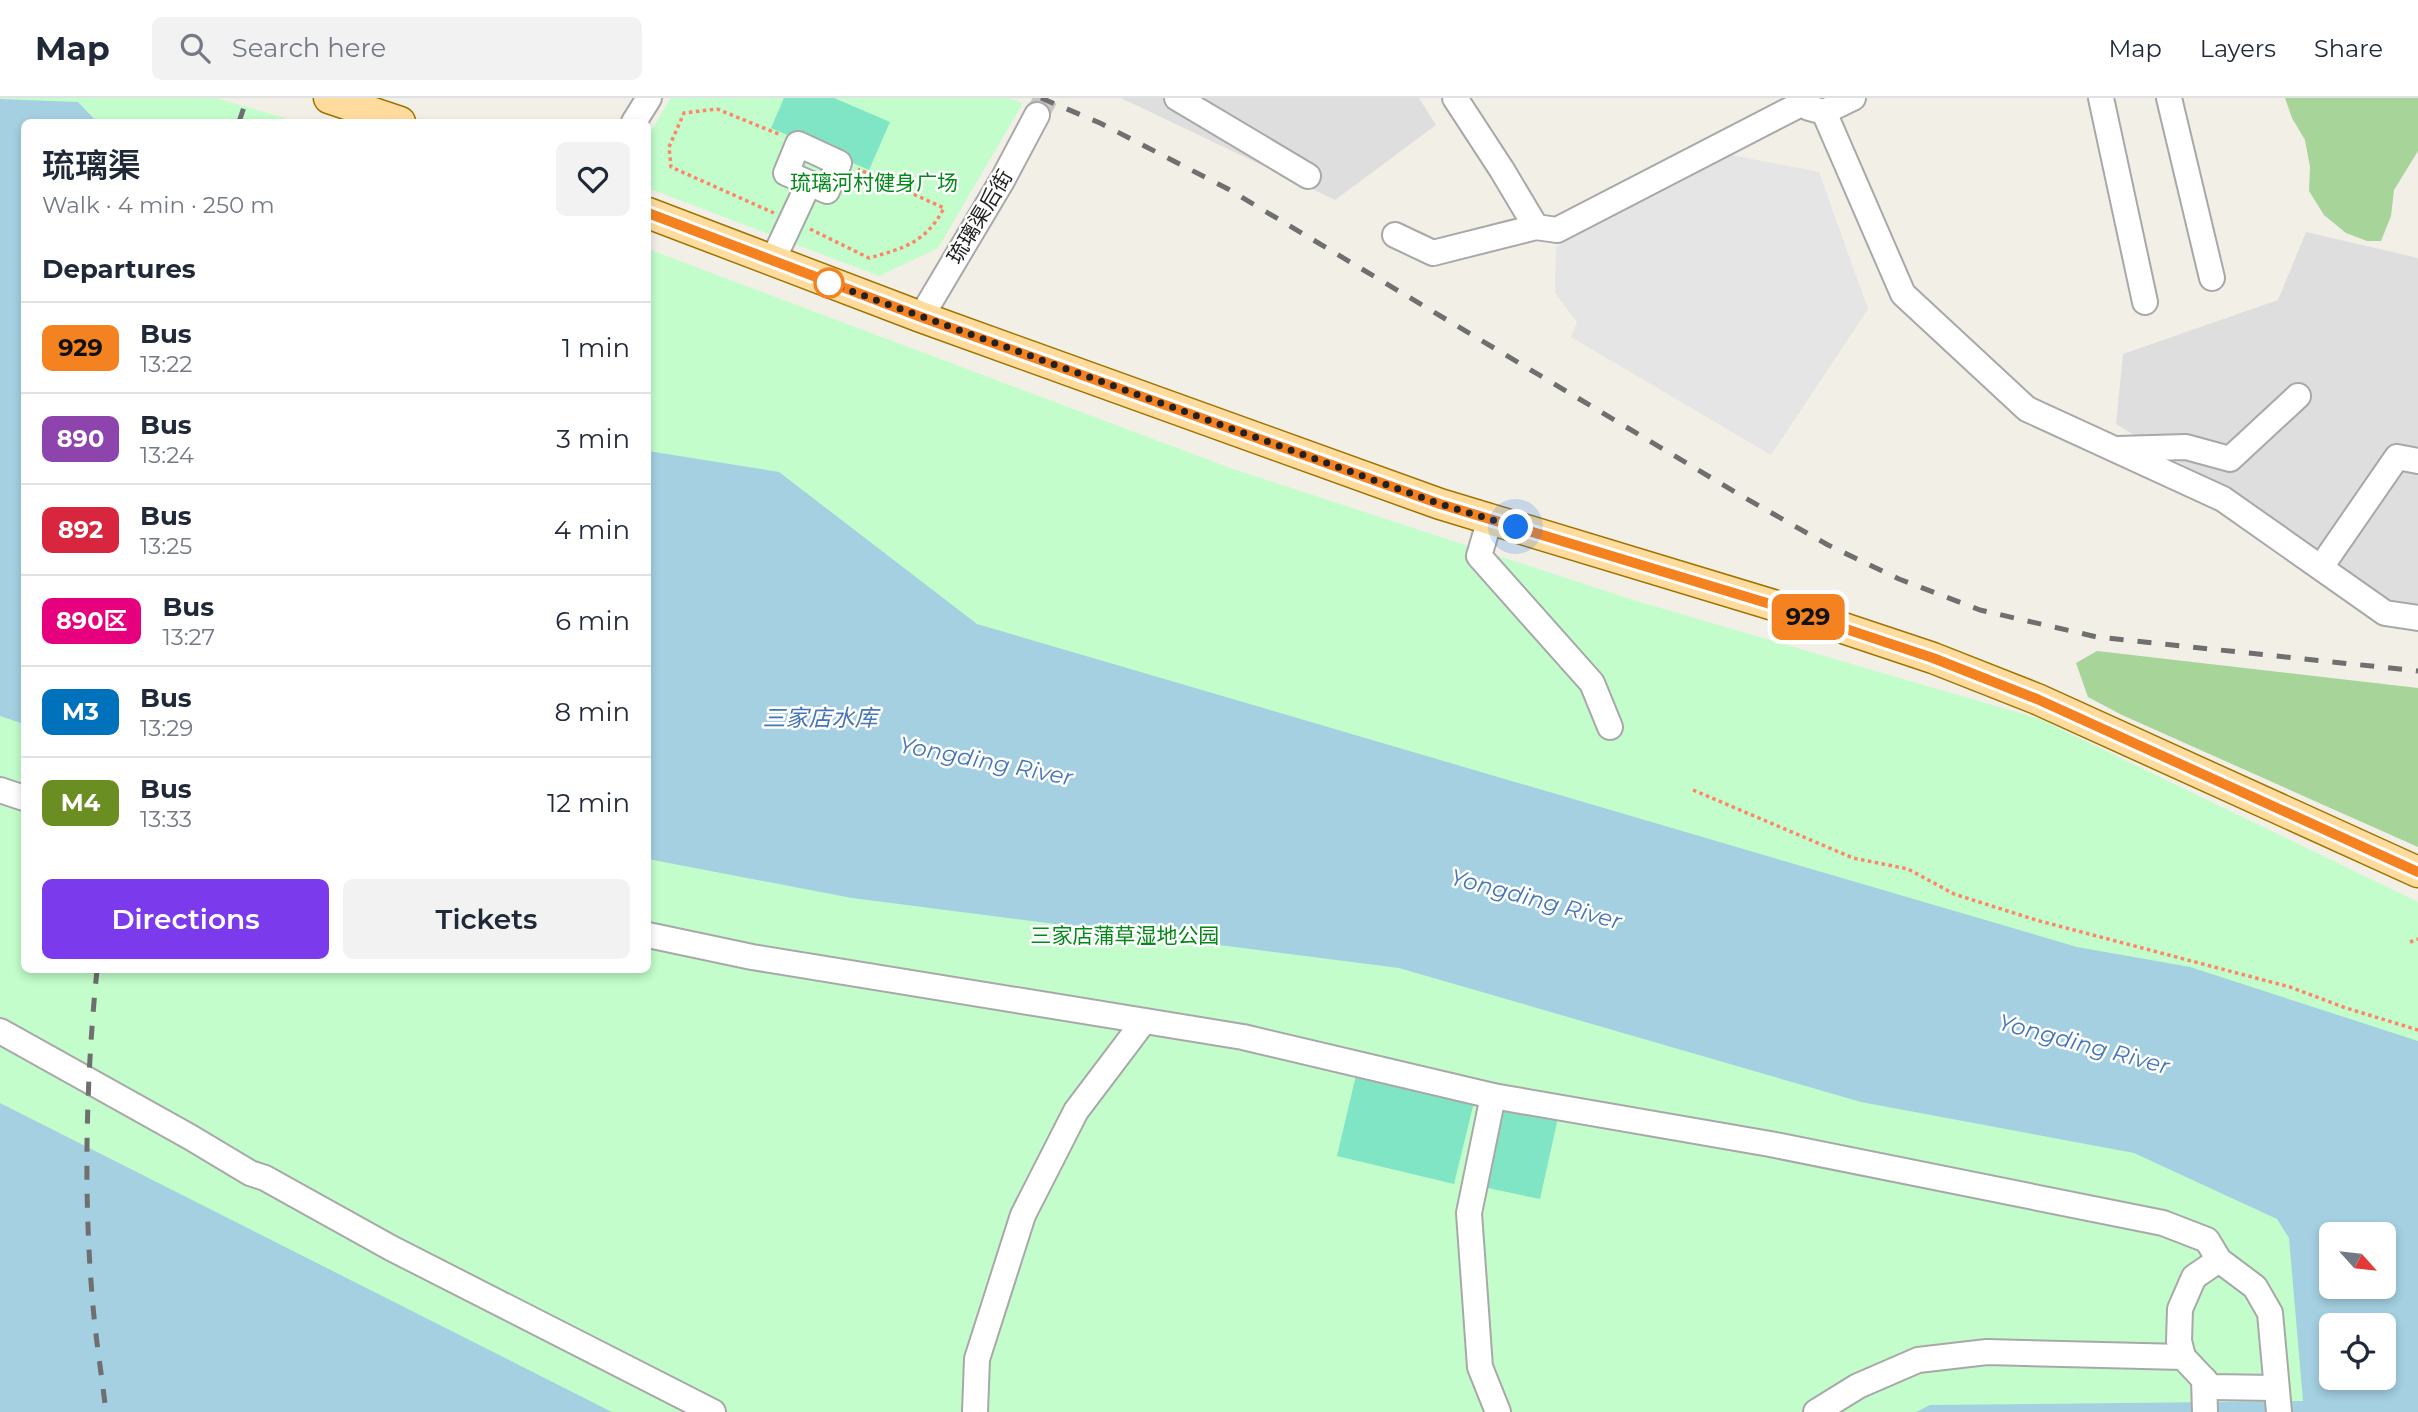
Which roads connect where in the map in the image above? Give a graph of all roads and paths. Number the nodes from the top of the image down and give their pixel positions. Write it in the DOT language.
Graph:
graph roads {
  1 [pos="329,98"];
  2 [pos="649,98"];
  3 [pos="1177,98"];
  4 [pos="1455,98"];
  5 [pos="1853,98"];
  6 [pos="2101,98"];
  7 [pos="2169,98"];
  8 [pos="1796,102"];
  9 [pos="1824,112"];
  10 [pos="1037,115"];
  11 [pos="391,119"];
  12 [pos="636,119"];
  13 [pos="798,144"];
  14 [pos="839,163"];
  15 [pos="1308,176"];
  16 [pos="809,183"];
  17 [pos="651,214"];
  18 [pos="791,220"];
  19 [pos="1536,227"];
  20 [pos="1395,235"];
  21 [pos="772,262"];
  22 [pos="2212,278"];
  23 [pos="2145,302"];
  24 [pos="921,317"];
  25 [pos="2298,396"];
  26 [pos="2113,449"];
  27 [pos="2418,461"];
  28 [pos="1490,519"];
  29 [pos="2321,567"];
  30 [pos="2418,618"];
  31 [pos="1610,727"];
  32 [pos="0,790"];
  33 [pos="1693,790"];
  34 [pos="21,797"];
  35 [pos="2418,872"];
  36 [pos="651,936"];
  37 [pos="2418,939"];
  38 [pos="2410,942"];
  39 [pos="1144,1021"];
  40 [pos="2418,1030"];
  41 [pos="0,1031"];
  42 [pos="1493,1096"];
  43 [pos="2219,1260"];
  44 [pos="2183,1357"];
  45 [pos="2204,1379"];
  46 [pos="2277,1400"];
  47 [pos="713,1412"];
  48 [pos="975,1412"];
  49 [pos="1497,1412"];
  50 [pos="1816,1412"];
  51 [pos="2205,1412"];
  1 -- 11 [label="main road"];
  2 -- 12 [label="street"];
  3 -- 15 [label="street"];
  4 -- 19 [label="street"];
  5 -- 9 [label="street"];
  6 -- 23 [label="street"];
  7 -- 22 [label="street"];
  8 -- 9 [label="street"];
  8 -- 19 [label="street"];
  9 -- 26 [label="street"];
  10 -- 24 [label="street, 琉璃渠后街"];
  13 -- 14 [label="street"];
  13 -- 16 [label="street"];
  13 -- 18 [label="path"];
  14 -- 16 [label="street"];
  14 -- 18 [label="path"];
  16 -- 18 [label="street"];
  17 -- 21 [label="main road"];
  18 -- 21 [label="street"];
  19 -- 20 [label="street"];
  21 -- 24 [label="main road"];
  24 -- 28 [label="main road"];
  25 -- 26 [label="street"];
  26 -- 29 [label="street"];
  27 -- 29 [label="street"];
  28 -- 31 [label="street"];
  28 -- 35 [label="main road"];
  29 -- 30 [label="street"];
  32 -- 34 [label="street"];
  33 -- 40 [label="path"];
  36 -- 39 [label="street"];
  37 -- 38 [label="path"];
  39 -- 42 [label="street"];
  39 -- 48 [label="street"];
  41 -- 47 [label="street"];
  42 -- 43 [label="street"];
  42 -- 49 [label="street"];
  43 -- 44 [label="street"];
  43 -- 46 [label="street"];
  44 -- 45 [label="street"];
  44 -- 50 [label="street"];
  45 -- 46 [label="street"];
  45 -- 51 [label="street"];
}
